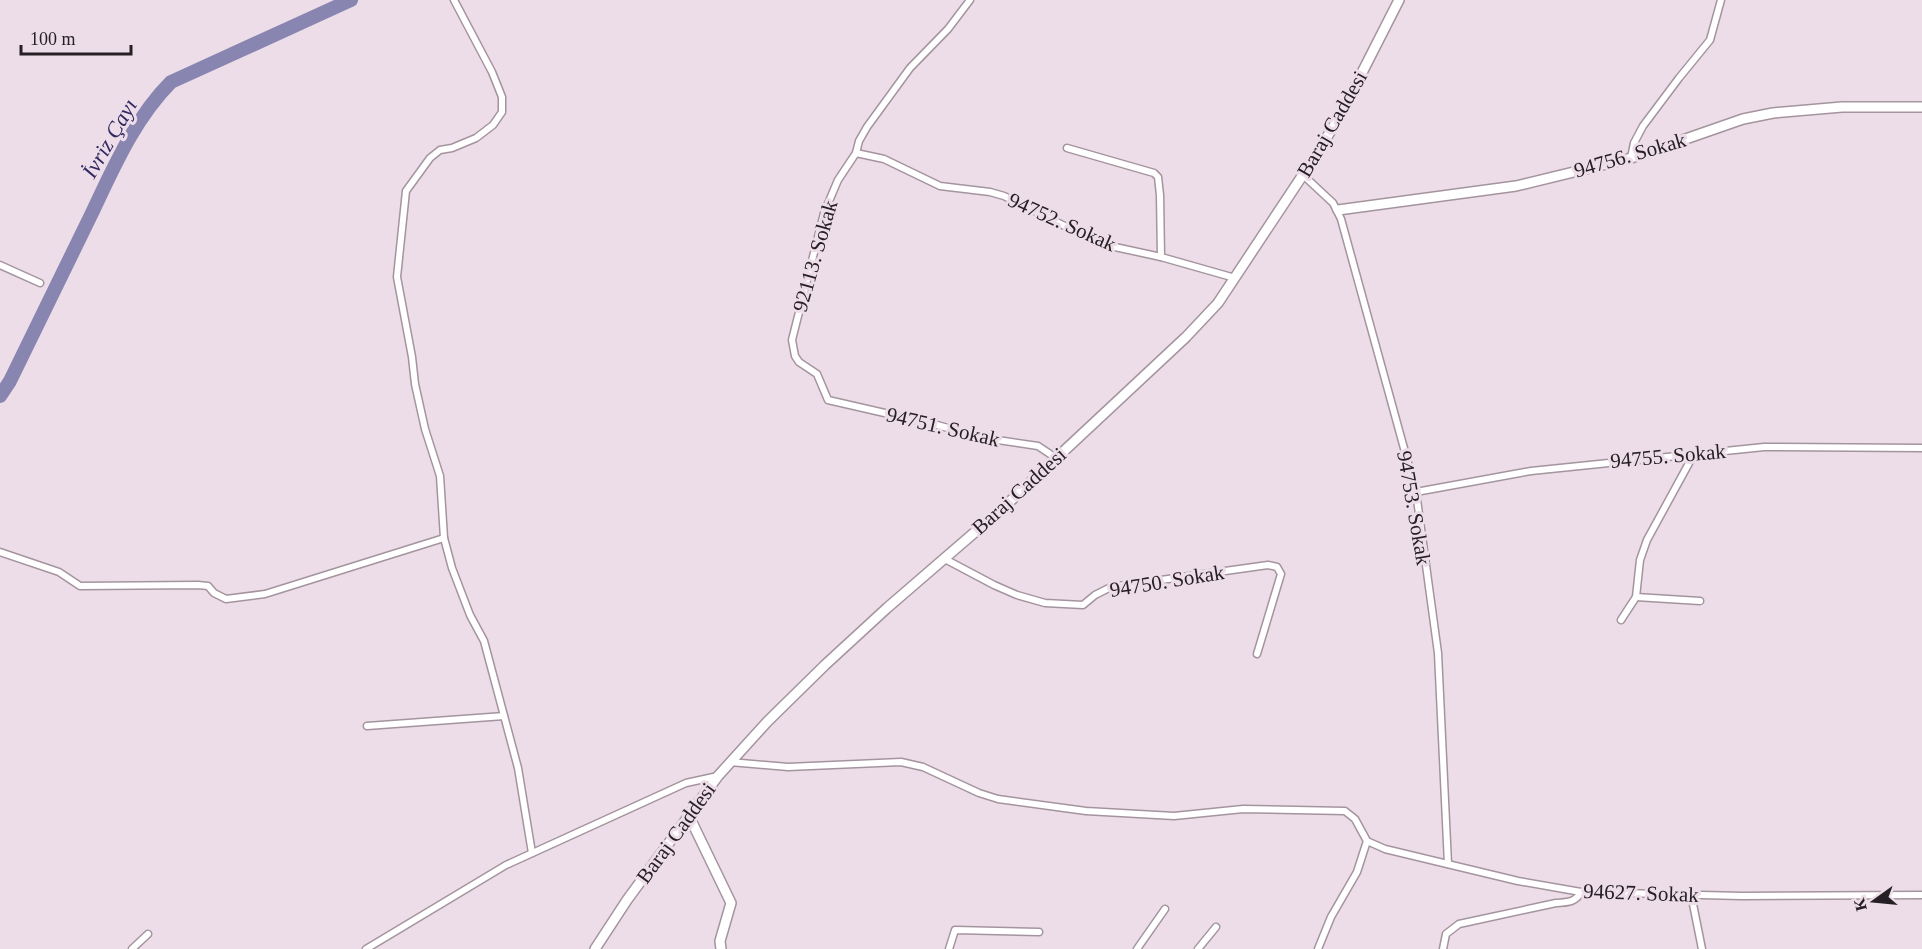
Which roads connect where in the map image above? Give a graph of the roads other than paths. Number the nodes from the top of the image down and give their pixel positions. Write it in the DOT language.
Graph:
graph roads {
  1 [pos="454,0"];
  2 [pos="970,0"];
  3 [pos="1399,0"];
  4 [pos="1721,0"];
  5 [pos="1922,107"];
  6 [pos="1066,148"];
  7 [pos="856,153"];
  8 [pos="1631,158"];
  9 [pos="1303,175"];
  10 [pos="1338,210"];
  11 [pos="1161,257"];
  12 [pos="0,265"];
  13 [pos="1235,278"];
  14 [pos="40,283"];
  15 [pos="828,400"];
  16 [pos="1922,448"];
  17 [pos="1694,454"];
  18 [pos="1056,458"];
  19 [pos="1416,492"];
  20 [pos="444,538"];
  21 [pos="0,552"];
  22 [pos="943,558"];
  23 [pos="1636,597"];
  24 [pos="1701,601"];
  25 [pos="1621,620"];
  26 [pos="1257,654"];
  27 [pos="504,716"];
  28 [pos="367,726"];
  29 [pos="730,762"];
  30 [pos="718,776"];
  31 [pos="689,816"];
  32 [pos="1367,841"];
  33 [pos="532,853"];
  34 [pos="1448,864"];
  35 [pos="1581,892"];
  36 [pos="1691,894"];
  37 [pos="1922,895"];
  38 [pos="1166,909"];
  39 [pos="1216,927"];
  40 [pos="1039,932"];
  41 [pos="148,934"];
  42 [pos="132,949"];
  43 [pos="366,949"];
  44 [pos="595,949"];
  45 [pos="721,949"];
  46 [pos="949,949"];
  47 [pos="1137,949"];
  48 [pos="1198,949"];
  49 [pos="1318,949"];
  50 [pos="1443,949"];
  51 [pos="1702,949"];
  1 -- 20 [label="street"];
  2 -- 7 [label="street, 92113. Sokak"];
  3 -- 9 [label="main road, Baraj Caddesi"];
  4 -- 8 [label="street"];
  5 -- 8 [label="main road, 94756. Sokak"];
  6 -- 11 [label="street"];
  7 -- 11 [label="street, 94752. Sokak"];
  7 -- 15 [label="street, 92113. Sokak"];
  8 -- 10 [label="main road, 94756. Sokak"];
  9 -- 10 [label="street, 94753. Sokak"];
  9 -- 13 [label="main road, Baraj Caddesi"];
  10 -- 19 [label="street, 94753. Sokak"];
  11 -- 13 [label="street, 94752. Sokak"];
  12 -- 14 [label="street"];
  13 -- 18 [label="main road, Baraj Caddesi"];
  15 -- 18 [label="street, 94751. Sokak"];
  16 -- 17 [label="street, 94755. Sokak"];
  17 -- 19 [label="street, 94755. Sokak"];
  17 -- 23 [label="street"];
  18 -- 22 [label="main road, Baraj Caddesi"];
  19 -- 34 [label="street, 94753. Sokak"];
  20 -- 21 [label="street"];
  20 -- 27 [label="street"];
  22 -- 26 [label="street, 94750. Sokak"];
  22 -- 29 [label="main road, Baraj Caddesi"];
  23 -- 24 [label="street"];
  23 -- 25 [label="street"];
  27 -- 28 [label="street"];
  27 -- 33 [label="street"];
  29 -- 30 [label="main road, Baraj Caddesi"];
  29 -- 32 [label="street"];
  30 -- 31 [label="main road, Baraj Caddesi"];
  30 -- 33 [label="street"];
  31 -- 44 [label="main road, Baraj Caddesi"];
  31 -- 45 [label="main road"];
  32 -- 34 [label="street, 94627. Sokak"];
  32 -- 49 [label="street"];
  33 -- 43 [label="street"];
  34 -- 35 [label="street, 94627. Sokak"];
  35 -- 36 [label="street, 94627. Sokak"];
  35 -- 50 [label="street"];
  36 -- 37 [label="street, 94627. Sokak"];
  36 -- 51 [label="street"];
  38 -- 47 [label="street"];
  39 -- 48 [label="street"];
  40 -- 46 [label="street"];
  41 -- 42 [label="street"];
}
